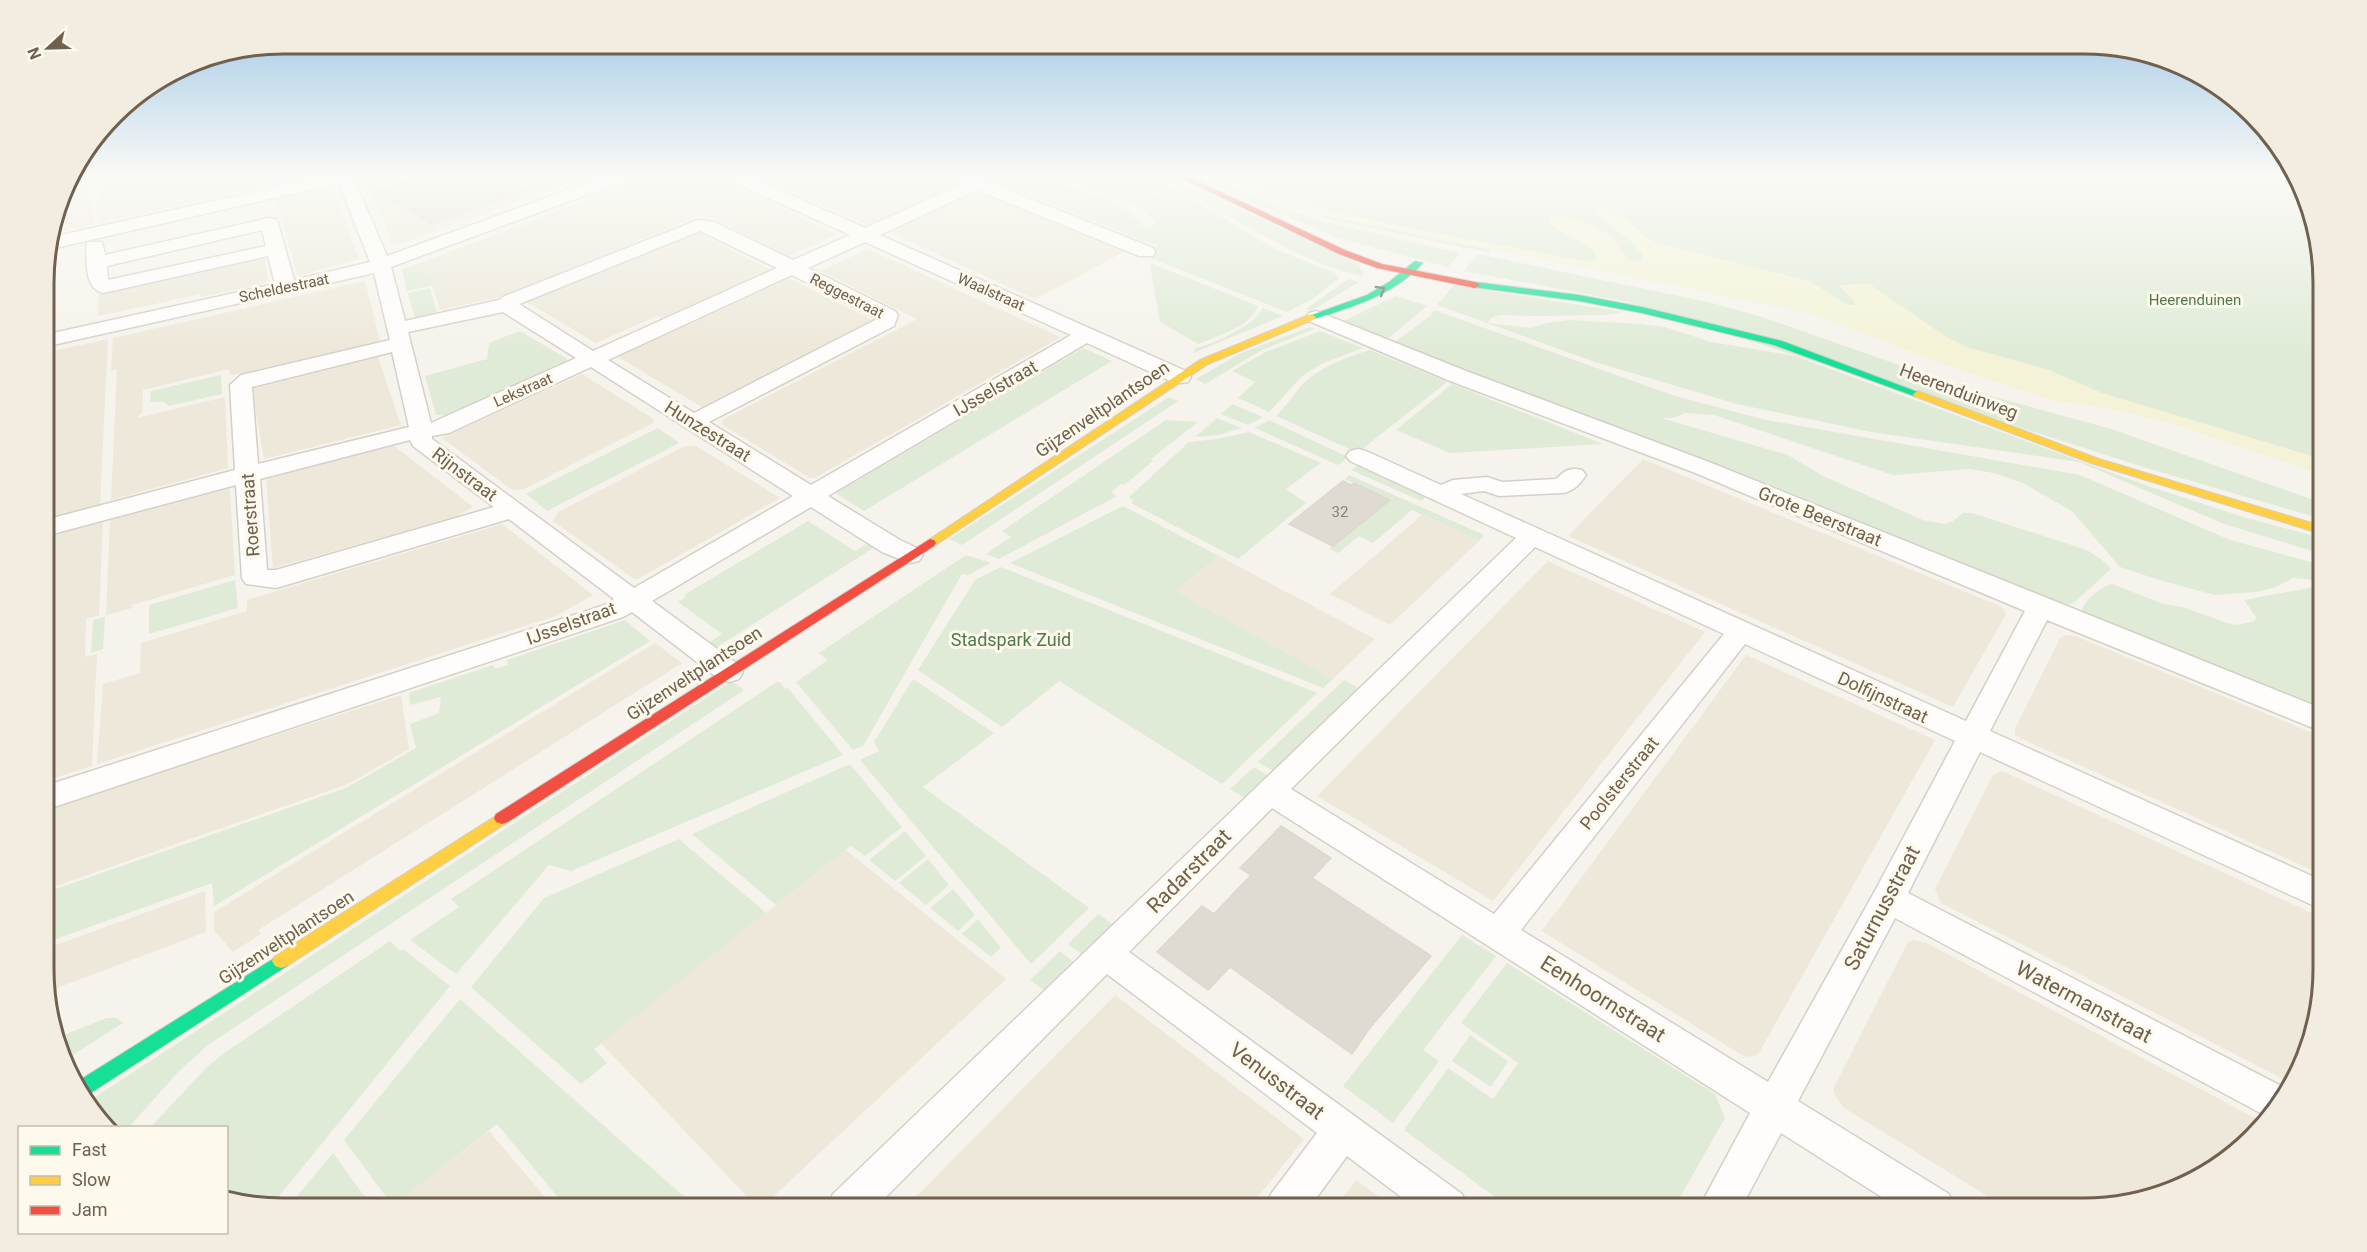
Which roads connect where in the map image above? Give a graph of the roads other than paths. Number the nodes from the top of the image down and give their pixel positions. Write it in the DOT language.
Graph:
graph roads {
  1 [pos="83,235"];
  2 [pos="93,235"];
  3 [pos="216,235"];
  4 [pos="272,235"];
  5 [pos="369,235"];
  6 [pos="461,235"];
  7 [pos="672,235"];
  8 [pos="727,235"];
  9 [pos="864,235"];
  10 [pos="866,235"];
  11 [pos="1105,235"];
  12 [pos="1310,235"];
  13 [pos="58,241"];
  14 [pos="276,249"];
  15 [pos="1146,252"];
  16 [pos="97,263"];
  17 [pos="1418,263"];
  18 [pos="381,265"];
  19 [pos="792,268"];
  20 [pos="1376,270"];
  21 [pos="1407,273"];
  22 [pos="286,287"];
  23 [pos="1579,298"];
  24 [pos="506,304"];
  25 [pos="1340,306"];
  26 [pos="1316,317"];
  27 [pos="1086,335"];
  28 [pos="398,336"];
  29 [pos="54,339"];
  30 [pos="591,359"];
  31 [pos="1180,377"];
  32 [pos="693,422"];
  33 [pos="421,431"];
  34 [pos="1358,456"];
  35 [pos="247,475"];
  36 [pos="1574,475"];
  37 [pos="1444,494"];
  38 [pos="811,495"];
  39 [pos="512,510"];
  40 [pos="54,526"];
  41 [pos="2313,527"];
  42 [pos="1533,535"];
  43 [pos="910,555"];
  44 [pos="633,599"];
  45 [pos="2041,606"];
  46 [pos="1740,632"];
  47 [pos="729,672"];
  48 [pos="2313,717"];
  49 [pos="1972,738"];
  50 [pos="1270,791"];
  51 [pos="54,795"];
  52 [pos="2313,891"];
  53 [pos="1888,899"];
  54 [pos="1499,933"];
  55 [pos="1106,954"];
  56 [pos="86,1086"];
  57 [pos="2271,1100"];
  58 [pos="1774,1108"];
  59 [pos="1343,1130"];
  60 [pos="857,1198"];
  61 [pos="1292,1198"];
  62 [pos="1435,1198"];
  63 [pos="1724,1198"];
  64 [pos="1919,1198"];
  1 -- 13 [label="street"];
  2 -- 16 [label="street"];
  3 -- 16 [label="street"];
  4 -- 14 [label="street"];
  5 -- 18 [label="street, Rijnstraat"];
  6 -- 18 [label="street, Scheldestraat"];
  7 -- 24 [label="street, Reggestraat"];
  8 -- 19 [label="street, Reggestraat"];
  9 -- 19 [label="street, Lekstraat"];
  10 -- 27 [label="street, Waalstraat"];
  11 -- 15 [label="street"];
  12 -- 20 [label="main road, Heerenduinweg"];
  14 -- 16 [label="street"];
  14 -- 22 [label="street"];
  17 -- 20 [label="main road, Heerenduinweg"];
  17 -- 21 [label="main road, Gijzenveltplantsoen"];
  17 -- 23 [label="main road, Heerenduinweg"];
  18 -- 22 [label="street, Scheldestraat"];
  18 -- 28 [label="street, Rijnstraat"];
  19 -- 30 [label="street, Lekstraat"];
  19 -- 32 [label="street, Reggestraat"];
  20 -- 21 [label="main road, Heerenduinweg"];
  20 -- 25 [label="main road, Gijzenveltplantsoen"];
  21 -- 23 [label="main road, Heerenduinweg"];
  25 -- 21 [label="main road, Gijzenveltplantsoen, one-way"];
  22 -- 29 [label="street, Scheldestraat"];
  23 -- 41 [label="main road, Heerenduinweg"];
  24 -- 28 [label="street, Reggestraat"];
  24 -- 30 [label="street, Hunzestraat"];
  25 -- 26 [label="main road, Gijzenveltplantsoen"];
  26 -- 31 [label="main road, Gijzenveltplantsoen"];
  26 -- 45 [label="street, Grote Beerstraat"];
  27 -- 31 [label="street, Waalstraat"];
  27 -- 38 [label="street, IJsselstraat"];
  28 -- 33 [label="street, Rijnstraat"];
  28 -- 35 [label="street, Roerstraat"];
  30 -- 32 [label="street, Hunzestraat"];
  30 -- 33 [label="street, Lekstraat"];
  31 -- 43 [label="main road, Gijzenveltplantsoen"];
  32 -- 38 [label="street, Hunzestraat"];
  33 -- 35 [label="street, Lekstraat"];
  33 -- 39 [label="street, Rijnstraat"];
  34 -- 37 [label="street, Dolfijnstraat"];
  35 -- 39 [label="street, Roerstraat"];
  35 -- 40 [label="street, Lekstraat"];
  36 -- 37 [label="street"];
  37 -- 42 [label="street, Dolfijnstraat"];
  38 -- 43 [label="street, Hunzestraat"];
  38 -- 44 [label="street, IJsselstraat"];
  39 -- 44 [label="street, Rijnstraat"];
  42 -- 46 [label="street, Dolfijnstraat"];
  42 -- 50 [label="street, Radarstraat"];
  43 -- 47 [label="main road, Gijzenveltplantsoen"];
  44 -- 47 [label="street, Rijnstraat"];
  44 -- 51 [label="street, IJsselstraat"];
  45 -- 48 [label="street, Grote Beerstraat"];
  45 -- 49 [label="street, Saturnusstraat"];
  46 -- 49 [label="street, Dolfijnstraat"];
  46 -- 54 [label="street, Poolsterstraat"];
  47 -- 56 [label="main road, Gijzenveltplantsoen"];
  49 -- 52 [label="street, Dolfijnstraat"];
  49 -- 53 [label="street, Saturnusstraat"];
  50 -- 54 [label="street, Eenhoornstraat"];
  50 -- 55 [label="street, Radarstraat"];
  53 -- 57 [label="street, Watermanstraat"];
  53 -- 58 [label="street, Saturnusstraat"];
  54 -- 58 [label="street, Eenhoornstraat"];
  55 -- 59 [label="street, Venusstraat"];
  55 -- 60 [label="street, Radarstraat"];
  58 -- 63 [label="street, Saturnusstraat"];
  58 -- 64 [label="street, Eenhoornstraat"];
  59 -- 61 [label="street"];
  59 -- 62 [label="street, Venusstraat"];
}
